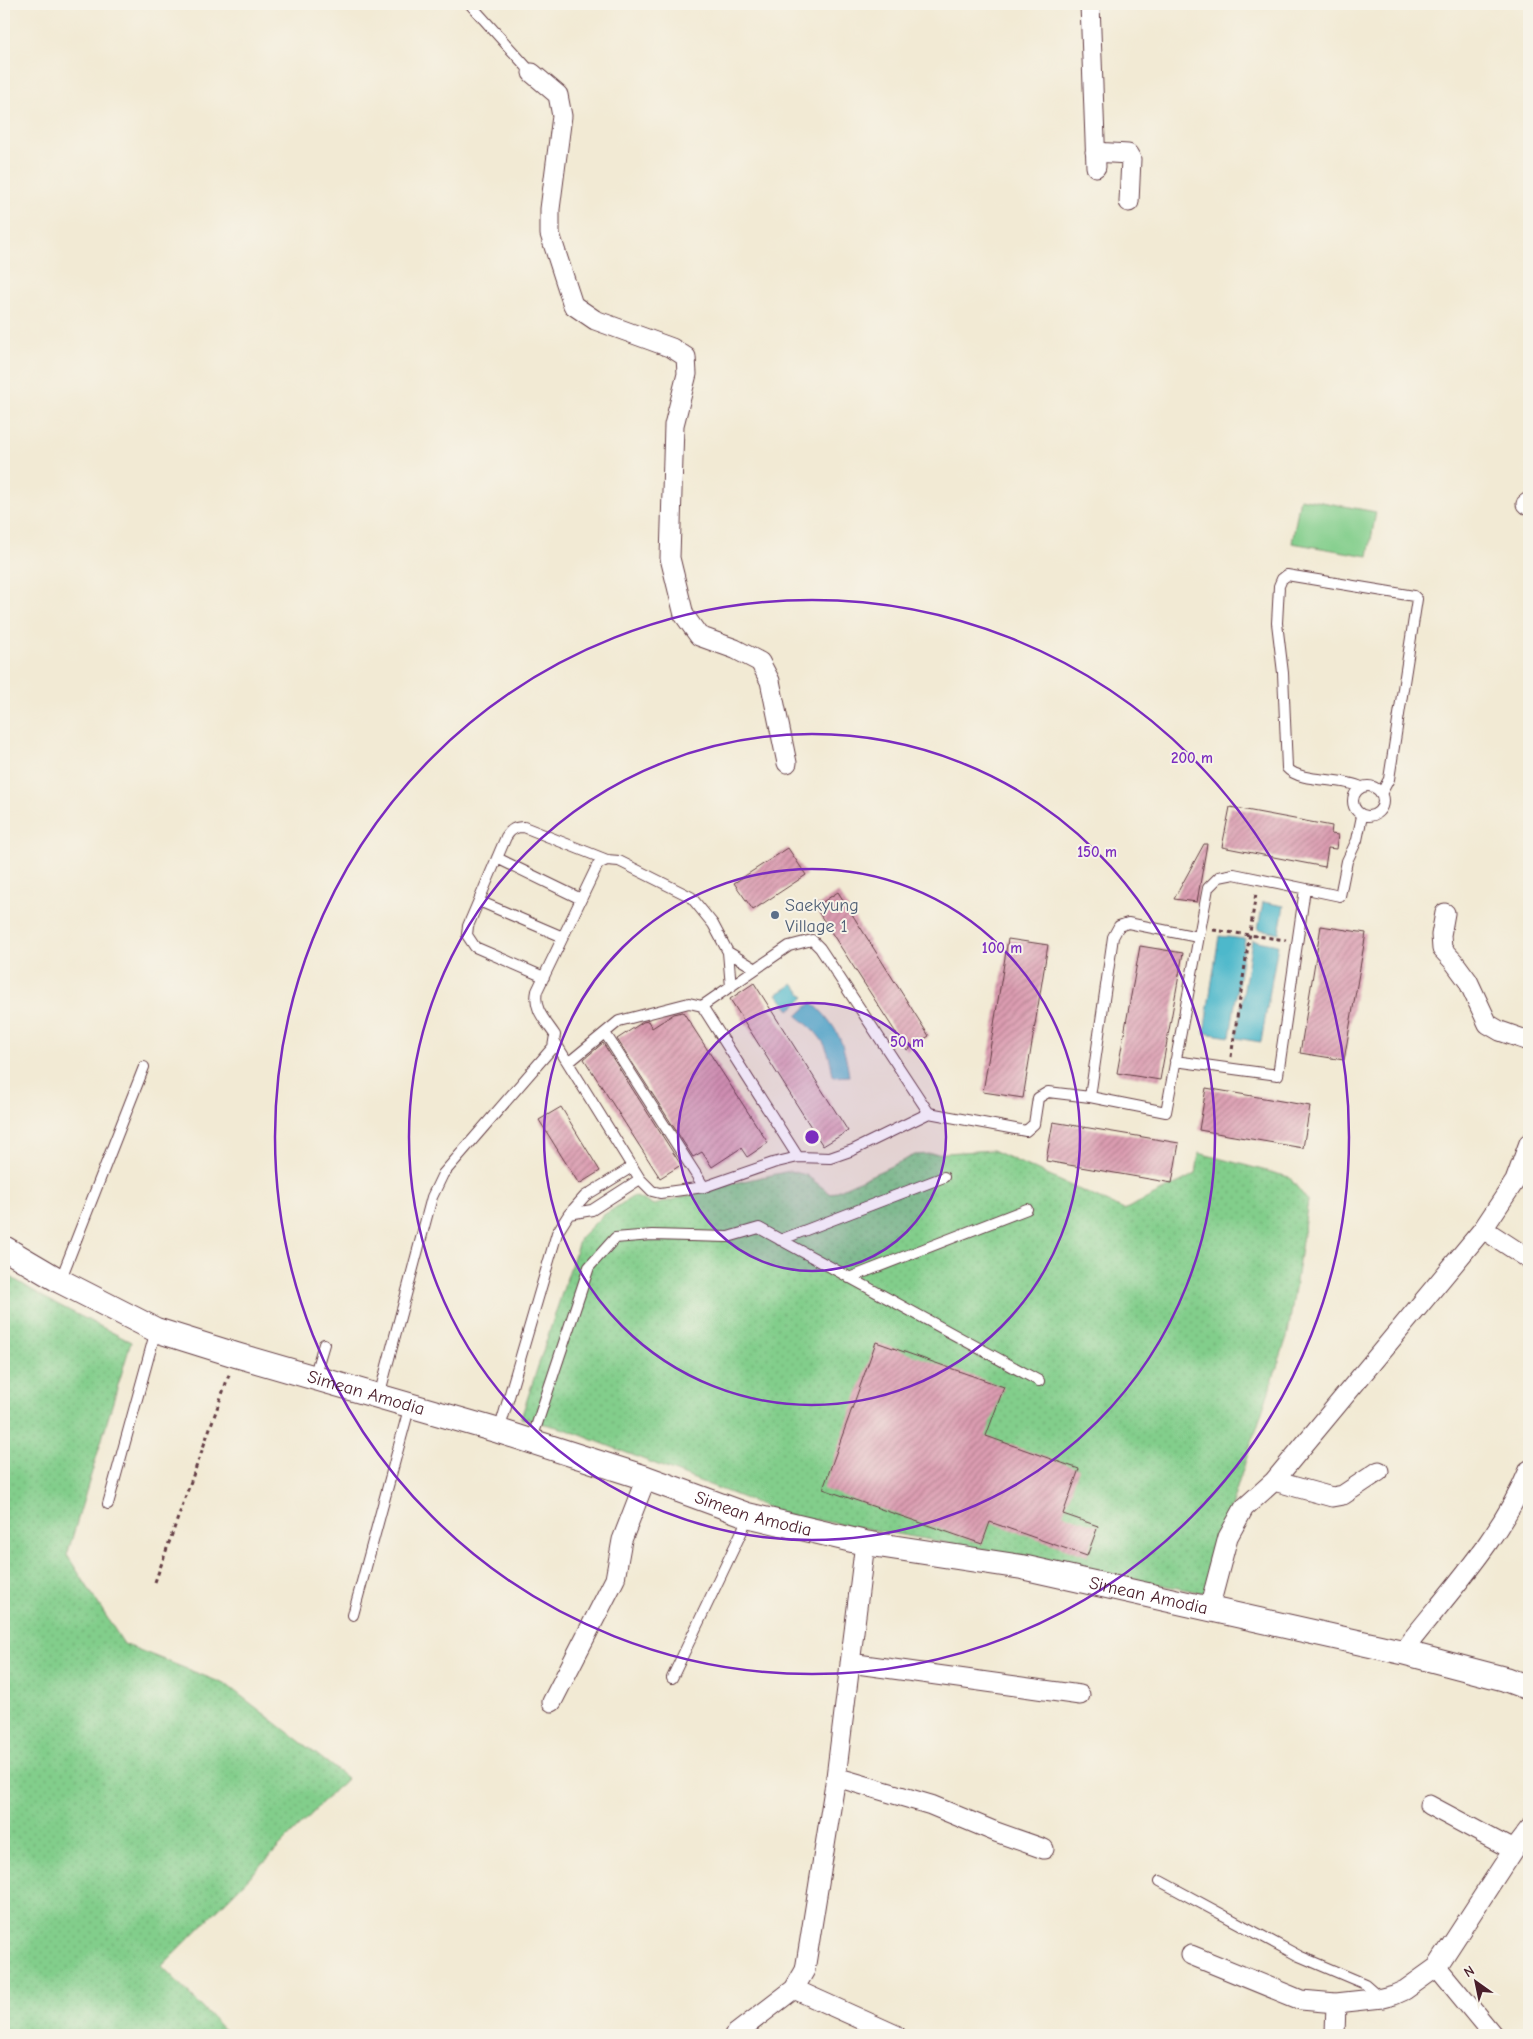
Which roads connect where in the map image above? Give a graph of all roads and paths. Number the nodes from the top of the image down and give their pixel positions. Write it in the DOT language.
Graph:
graph roads {
  1 [pos="470,4"];
  2 [pos="1090,4"];
  3 [pos="532,73"];
  4 [pos="1130,202"];
  5 [pos="788,763"];
  6 [pos="1361,787"];
  7 [pos="1381,794"];
  8 [pos="1362,816"];
  9 [pos="497,858"];
  10 [pos="607,860"];
  11 [pos="1258,880"];
  12 [pos="1305,889"];
  13 [pos="581,898"];
  14 [pos="479,901"];
  15 [pos="1445,913"];
  16 [pos="1199,933"];
  17 [pos="1249,935"];
  18 [pos="563,937"];
  19 [pos="1298,941"];
  20 [pos="728,952"];
  21 [pos="756,969"];
  22 [pos="544,977"];
  23 [pos="731,987"];
  24 [pos="702,1006"];
  25 [pos="605,1034"];
  26 [pos="1529,1041"];
  27 [pos="555,1042"];
  28 [pos="1175,1061"];
  29 [pos="568,1062"];
  30 [pos="144,1067"];
  31 [pos="1229,1068"];
  32 [pos="1090,1097"];
  33 [pos="929,1113"];
  34 [pos="1529,1143"];
  35 [pos="798,1157"];
  36 [pos="632,1167"];
  37 [pos="944,1177"];
  38 [pos="640,1179"];
  39 [pos="704,1187"];
  40 [pos="1027,1209"];
  41 [pos="569,1214"];
  42 [pos="1483,1229"];
  43 [pos="780,1240"];
  44 [pos="4,1248"];
  45 [pos="1529,1259"];
  46 [pos="849,1278"];
  47 [pos="60,1282"];
  48 [pos="156,1330"];
  49 [pos="324,1344"];
  50 [pos="236,1355"];
  51 [pos="314,1377"];
  52 [pos="1039,1381"];
  53 [pos="379,1396"];
  54 [pos="410,1405"];
  55 [pos="499,1431"];
  56 [pos="531,1442"];
  57 [pos="1378,1470"];
  58 [pos="1529,1470"];
  59 [pos="646,1478"];
  60 [pos="1274,1481"];
  61 [pos="108,1504"];
  62 [pos="747,1515"];
  63 [pos="865,1543"];
  64 [pos="156,1582"];
  65 [pos="1209,1609"];
  66 [pos="353,1615"];
  67 [pos="1402,1652"];
  68 [pos="850,1663"];
  69 [pos="672,1678"];
  70 [pos="1529,1688"];
  71 [pos="1080,1696"];
  72 [pos="552,1702"];
  73 [pos="836,1777"];
  74 [pos="1429,1805"];
  75 [pos="1529,1829"];
  76 [pos="1044,1849"];
  77 [pos="1513,1850"];
  78 [pos="1160,1881"];
  79 [pos="1191,1954"];
  80 [pos="1437,1967"];
  81 [pos="794,1989"];
  82 [pos="1382,1998"];
  83 [pos="1336,2003"];
  84 [pos="734,2035"];
  85 [pos="896,2035"];
  86 [pos="1335,2035"];
  87 [pos="1493,2035"];
  1 -- 3 [label="lane"];
  2 -- 4 [label="street"];
  3 -- 5 [label="street"];
  6 -- 7 [label="lane"];
  6 -- 7 [label="lane"];
  6 -- 8 [label="lane"];
  7 -- 8 [label="lane"];
  8 -- 12 [label="lane"];
  9 -- 10 [label="lane"];
  9 -- 13 [label="lane"];
  9 -- 14 [label="lane"];
  10 -- 13 [label="lane"];
  10 -- 20 [label="lane"];
  11 -- 12 [label="lane"];
  11 -- 16 [label="lane"];
  11 -- 17 [label="path"];
  12 -- 19 [label="lane"];
  13 -- 18 [label="lane"];
  14 -- 18 [label="lane"];
  14 -- 22 [label="lane"];
  15 -- 26 [label="street"];
  16 -- 17 [label="path"];
  16 -- 28 [label="lane"];
  16 -- 32 [label="lane"];
  17 -- 19 [label="path"];
  17 -- 31 [label="path"];
  18 -- 22 [label="lane"];
  19 -- 31 [label="lane"];
  20 -- 21 [label="lane"];
  20 -- 23 [label="lane"];
  21 -- 23 [label="lane"];
  21 -- 33 [label="lane"];
  22 -- 27 [label="lane"];
  23 -- 24 [label="lane"];
  24 -- 25 [label="lane"];
  24 -- 35 [label="lane"];
  25 -- 29 [label="lane"];
  25 -- 39 [label="lane"];
  27 -- 29 [label="lane"];
  27 -- 53 [label="lane"];
  28 -- 31 [label="lane"];
  28 -- 32 [label="lane"];
  29 -- 36 [label="lane"];
  30 -- 47 [label="lane"];
  32 -- 33 [label="lane"];
  33 -- 35 [label="lane"];
  34 -- 42 [label="street"];
  35 -- 39 [label="lane"];
  36 -- 38 [label="lane"];
  36 -- 41 [label="lane"];
  37 -- 43 [label="lane"];
  38 -- 39 [label="lane"];
  38 -- 41 [label="lane"];
  40 -- 46 [label="lane"];
  41 -- 55 [label="lane"];
  42 -- 45 [label="street"];
  42 -- 60 [label="street"];
  43 -- 46 [label="lane"];
  43 -- 56 [label="lane"];
  44 -- 47 [label="street, Simean Amodia"];
  46 -- 52 [label="lane"];
  47 -- 48 [label="street, Simean Amodia"];
  48 -- 50 [label="street, Simean Amodia"];
  48 -- 61 [label="lane"];
  49 -- 51 [label="lane"];
  50 -- 51 [label="street, Simean Amodia"];
  50 -- 64 [label="path"];
  51 -- 53 [label="street, Simean Amodia"];
  53 -- 54 [label="street, Simean Amodia"];
  54 -- 55 [label="street, Simean Amodia"];
  54 -- 66 [label="lane"];
  55 -- 56 [label="street, Simean Amodia"];
  56 -- 59 [label="street, Simean Amodia"];
  57 -- 60 [label="street"];
  58 -- 67 [label="street"];
  59 -- 62 [label="street, Simean Amodia"];
  59 -- 72 [label="street"];
  60 -- 65 [label="street"];
  62 -- 63 [label="street, Simean Amodia"];
  62 -- 69 [label="lane"];
  63 -- 65 [label="street, Simean Amodia"];
  63 -- 68 [label="street"];
  65 -- 67 [label="street, Simean Amodia"];
  67 -- 70 [label="street, Simean Amodia"];
  68 -- 71 [label="street"];
  68 -- 73 [label="street"];
  73 -- 76 [label="street"];
  73 -- 81 [label="street"];
  74 -- 77 [label="street"];
  75 -- 77 [label="street"];
  77 -- 80 [label="street"];
  78 -- 82 [label="lane"];
  79 -- 83 [label="street"];
  80 -- 82 [label="street"];
  80 -- 87 [label="street"];
  81 -- 84 [label="street"];
  81 -- 85 [label="street"];
  82 -- 83 [label="street"];
  83 -- 86 [label="street"];
}
